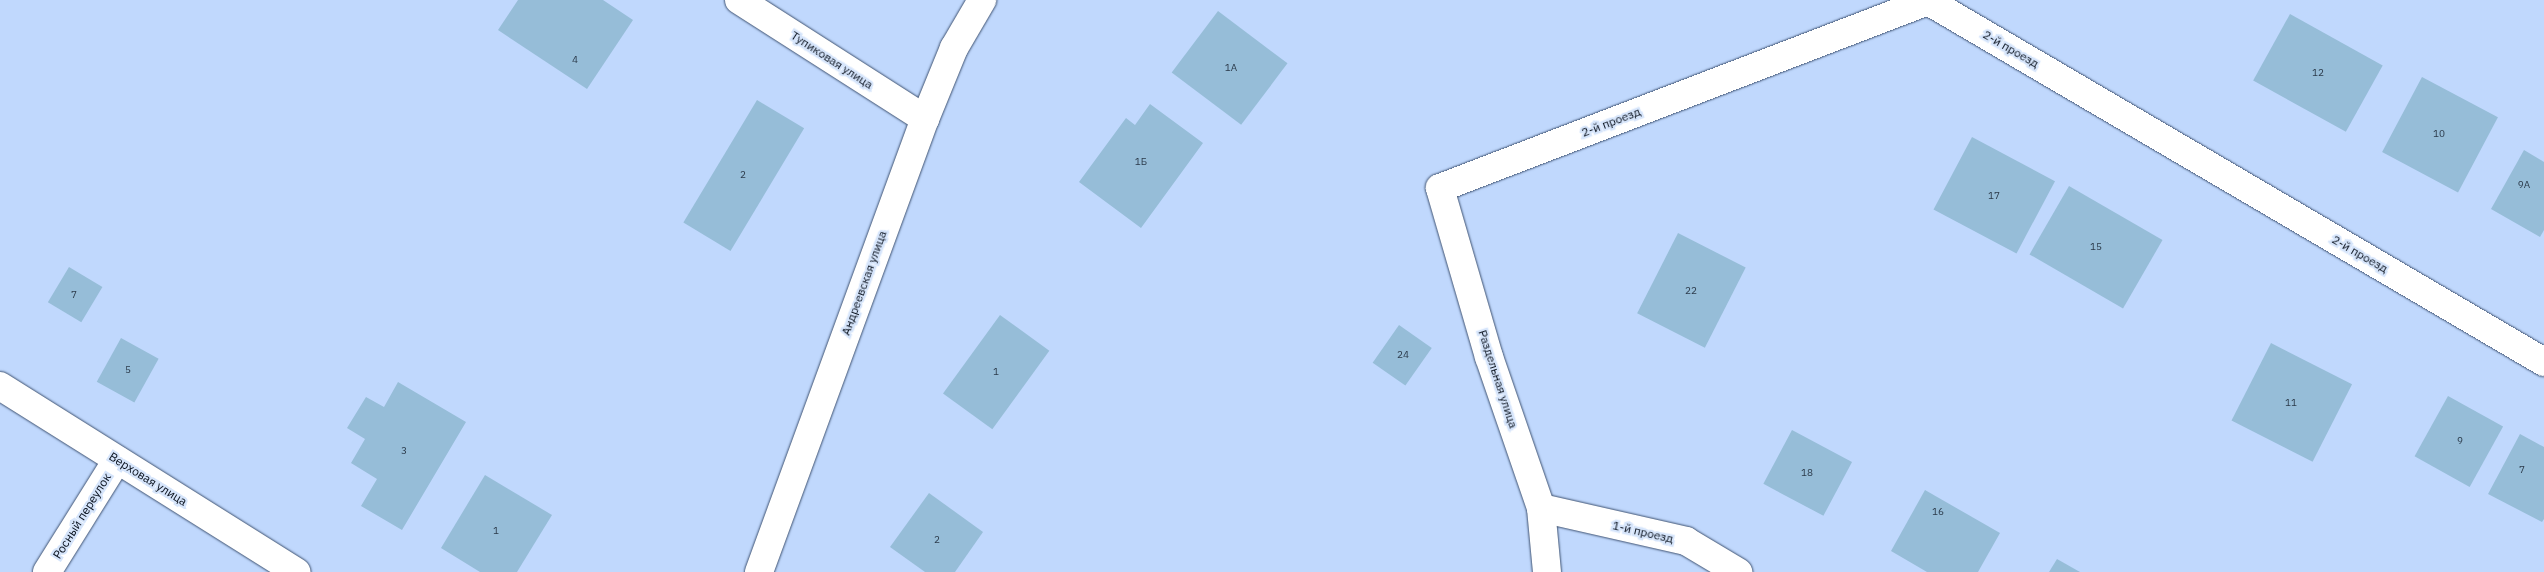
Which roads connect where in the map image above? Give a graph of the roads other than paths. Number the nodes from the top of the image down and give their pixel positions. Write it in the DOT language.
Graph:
graph roads {
  1 [pos="739,0"];
  2 [pos="982,0"];
  3 [pos="1930,0"];
  4 [pos="925,119"];
  5 [pos="1440,188"];
  6 [pos="2544,362"];
  7 [pos="0,386"];
  8 [pos="117,460"];
  9 [pos="1541,508"];
  10 [pos="47,572"];
  11 [pos="296,572"];
  12 [pos="758,572"];
  13 [pos="1547,572"];
  14 [pos="1738,572"];
  1 -- 4 [label="street, Тупиковая улица"];
  2 -- 4 [label="street, Андреевская улица"];
  3 -- 5 [label="street, 2-й проезд"];
  3 -- 6 [label="street, 2-й проезд"];
  4 -- 12 [label="street, Андреевская улица"];
  5 -- 9 [label="street, Раздельная улица"];
  7 -- 8 [label="street, Верховая улица"];
  8 -- 10 [label="street, Росный переулок"];
  8 -- 11 [label="street, Верховая улица"];
  9 -- 13 [label="street, Раздельная улица"];
  9 -- 14 [label="street, 1-й проезд"];
}
